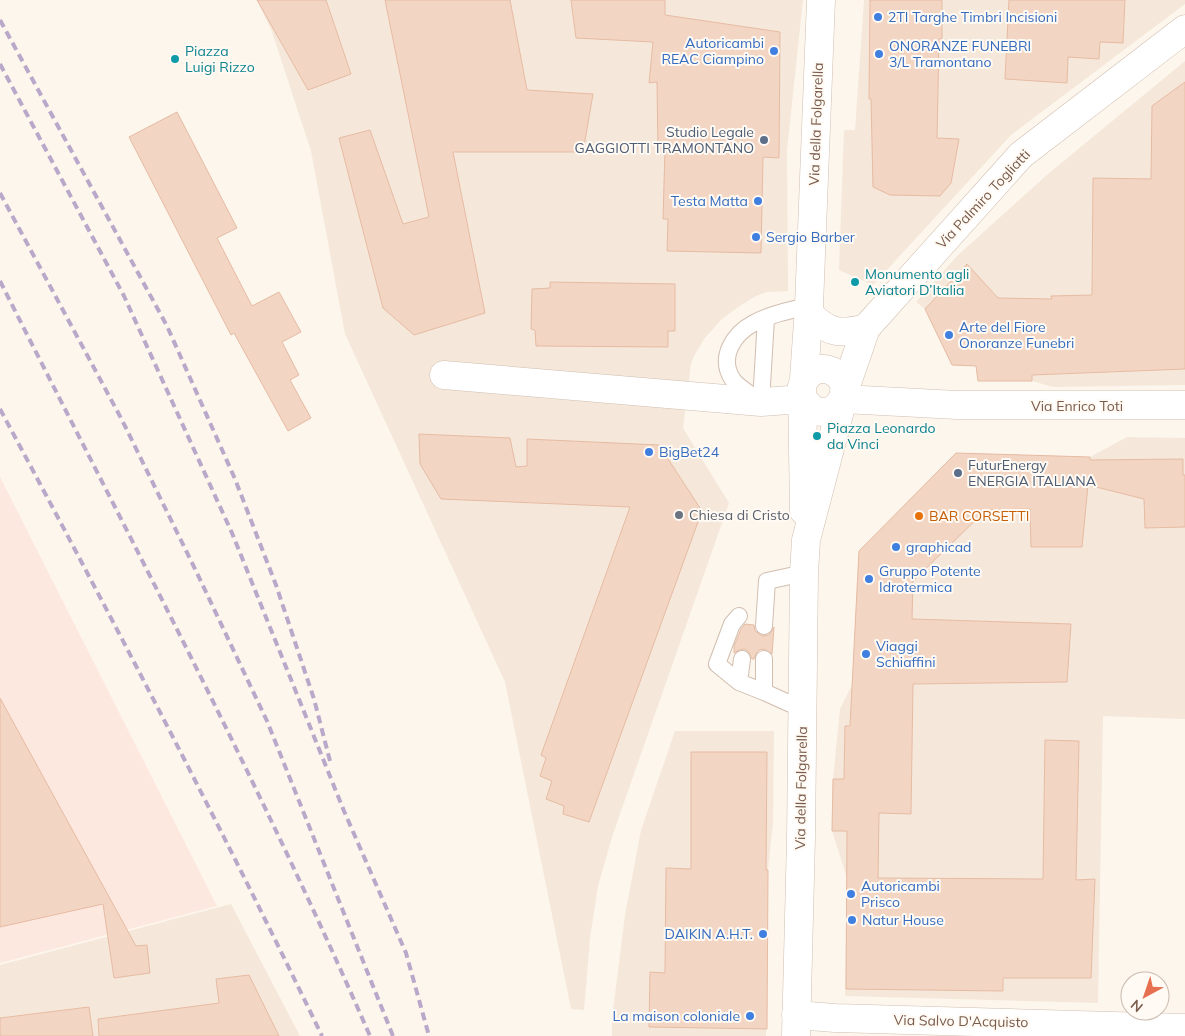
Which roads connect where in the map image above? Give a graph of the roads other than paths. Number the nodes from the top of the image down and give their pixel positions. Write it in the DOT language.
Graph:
graph roads {
  1 [pos="820,0"];
  2 [pos="1185,28"];
  3 [pos="809,310"];
  4 [pos="766,318"];
  5 [pos="866,328"];
  6 [pos="444,375"];
  7 [pos="803,389"];
  8 [pos="844,395"];
  9 [pos="761,402"];
  10 [pos="1185,405"];
  11 [pos="806,540"];
  12 [pos="804,573"];
  13 [pos="767,581"];
  14 [pos="753,591"];
  15 [pos="740,625"];
  16 [pos="764,626"];
  17 [pos="742,659"];
  18 [pos="764,659"];
  19 [pos="739,682"];
  20 [pos="764,692"];
  21 [pos="802,709"];
  22 [pos="796,1026"];
  23 [pos="1185,1028"];
  1 -- 3 [label="street, Via della Folgarella"];
  2 -- 5 [label="street, Via Palmiro Togliatti"];
  3 -- 4 [label="lane"];
  3 -- 5 [label="street"];
  3 -- 7 [label="street"];
  4 -- 9 [label="lane"];
  4 -- 9 [label="lane"];
  5 -- 8 [label="street"];
  6 -- 9 [label="street"];
  7 -- 8 [label="street"];
  7 -- 8 [label="street"];
  7 -- 9 [label="street"];
  7 -- 11 [label="street"];
  8 -- 10 [label="street, Via Enrico Toti"];
  8 -- 11 [label="street"];
  11 -- 12 [label="street, Via della Folgarella"];
  12 -- 13 [label="lane"];
  12 -- 21 [label="street, Via della Folgarella"];
  13 -- 14 [label="lane"];
  13 -- 16 [label="lane"];
  15 -- 19 [label="lane"];
  17 -- 19 [label="lane"];
  18 -- 20 [label="lane"];
  19 -- 20 [label="lane"];
  20 -- 21 [label="lane"];
  21 -- 22 [label="street, Via della Folgarella"];
  22 -- 23 [label="street, Via Salvo D'Acquisto"];
}
